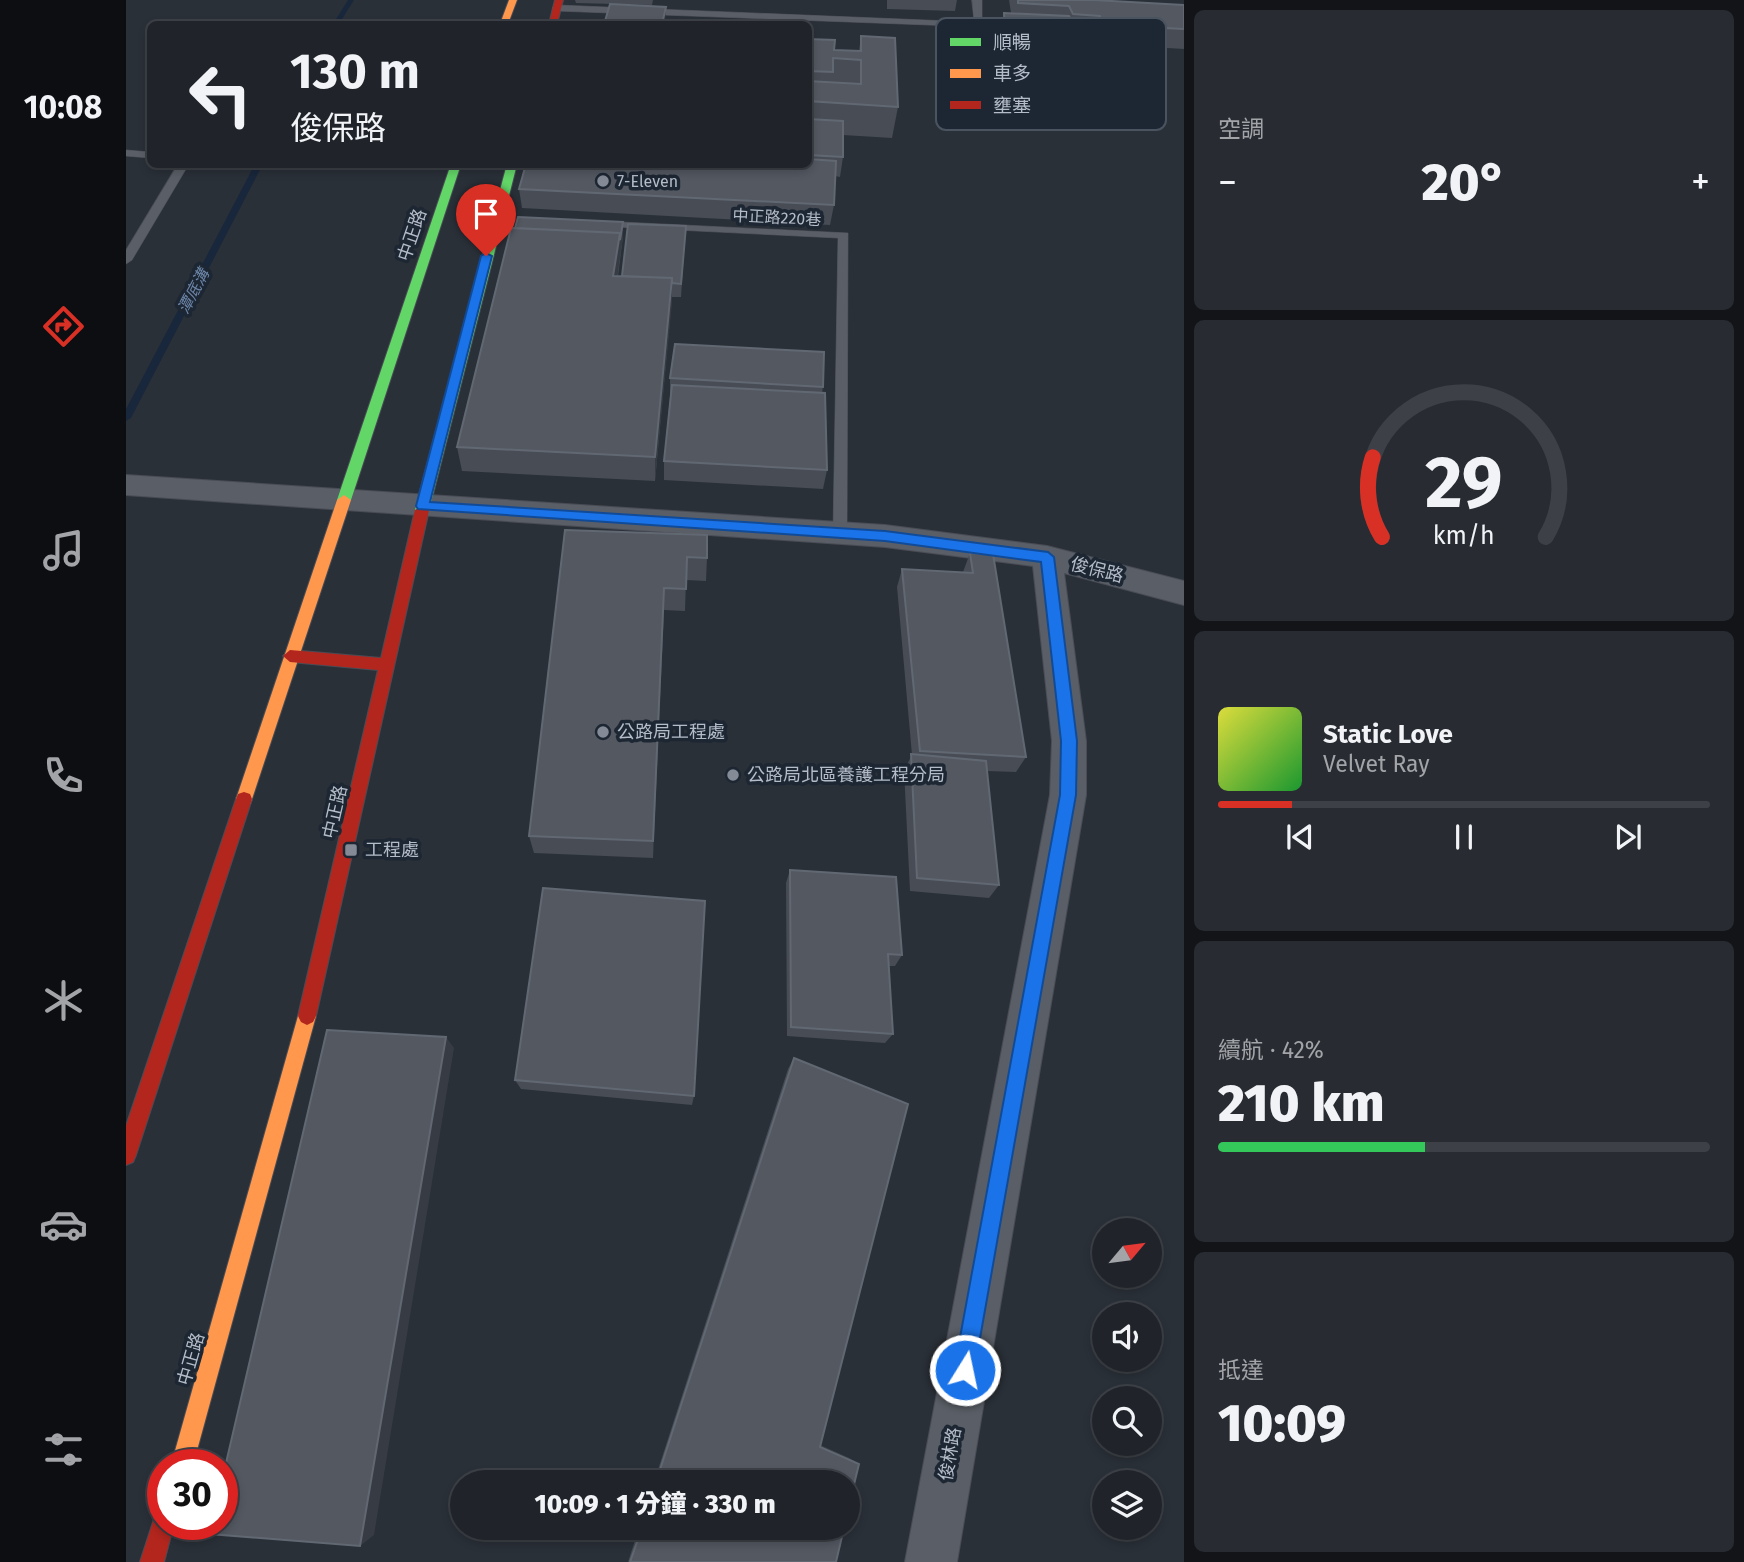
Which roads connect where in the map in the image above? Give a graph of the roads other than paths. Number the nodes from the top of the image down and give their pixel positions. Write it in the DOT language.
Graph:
graph roads {
  1 [pos="513,0"];
  2 [pos="977,0"];
  3 [pos="556,11"];
  4 [pos="978,18"];
  5 [pos="505,21"];
  6 [pos="936,24"];
  7 [pos="126,153"];
  8 [pos="147,155"];
  9 [pos="182,168"];
  10 [pos="455,168"];
  11 [pos="511,168"];
  12 [pos="579,223"];
  13 [pos="126,260"];
  14 [pos="126,485"];
  15 [pos="344,500"];
  16 [pos="423,506"];
  17 [pos="840,533"];
  18 [pos="1048,557"];
  19 [pos="1184,593"];
  20 [pos="290,656"];
  21 [pos="388,665"];
  22 [pos="126,1155"];
  23 [pos="186,1449"];
  24 [pos="158,1540"];
  25 [pos="152,1562"];
  26 [pos="931,1562"];
  1 -- 5 [label="main road"];
  2 -- 4 [label="lane"];
  3 -- 6 [label="lane"];
  7 -- 8 [label="lane"];
  9 -- 13 [label="lane"];
  10 -- 15 [label="main road, 中正路"];
  11 -- 16 [label="main road, 中正路"];
  12 -- 17 [label="lane, 中正路220巷"];
  14 -- 15 [label="street, 俊保路"];
  15 -- 16 [label="street, 俊保路"];
  15 -- 20 [label="main road, 中正路"];
  16 -- 17 [label="street, 俊保路"];
  16 -- 21 [label="main road, 中正路"];
  17 -- 18 [label="street, 俊保路"];
  18 -- 19 [label="street, 俊保路"];
  18 -- 26 [label="street, 俊林路"];
  20 -- 21 [label="main road"];
  20 -- 22 [label="main road, 中正路"];
  21 -- 23 [label="main road, 中正路"];
  24 -- 25 [label="main road"];
}
